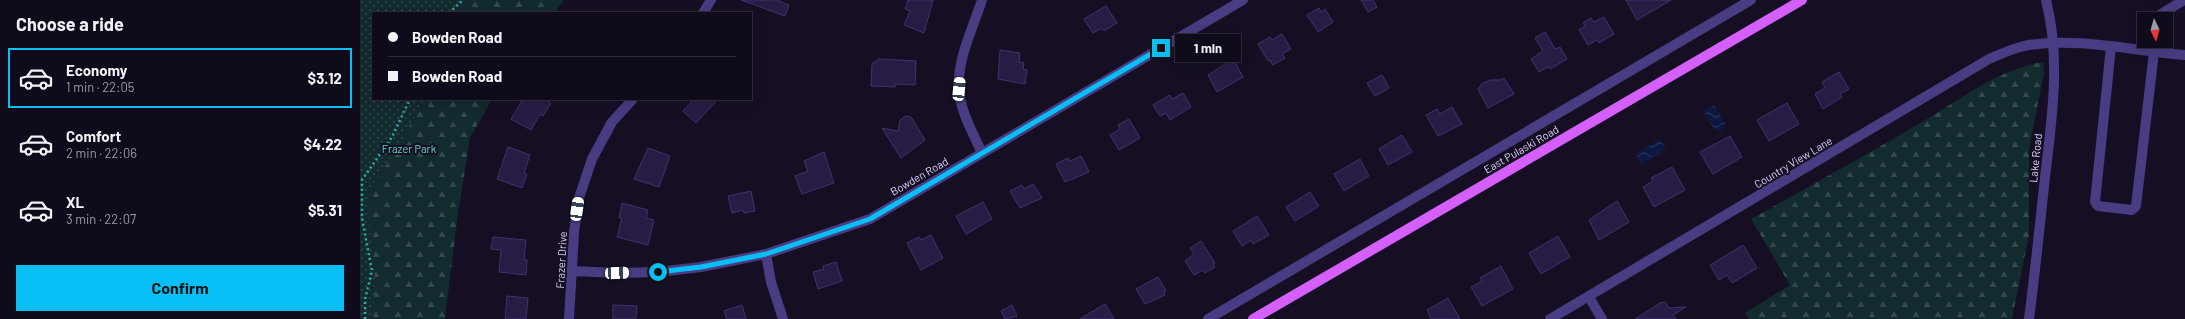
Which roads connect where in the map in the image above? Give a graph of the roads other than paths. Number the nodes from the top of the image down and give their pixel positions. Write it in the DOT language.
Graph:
graph roads {
  1 [pos="711,0"];
  2 [pos="982,0"];
  3 [pos="1243,0"];
  4 [pos="1750,0"];
  5 [pos="1802,0"];
  6 [pos="2046,0"];
  7 [pos="2184,0"];
  8 [pos="704,12"];
  9 [pos="2164,12"];
  10 [pos="2055,44"];
  11 [pos="2111,47"];
  12 [pos="2142,50"];
  13 [pos="2154,52"];
  14 [pos="2185,55"];
  15 [pos="632,100"];
  16 [pos="982,153"];
  17 [pos="766,254"];
  18 [pos="573,271"];
  19 [pos="1589,297"];
  20 [pos="569,319"];
  21 [pos="783,319"];
  22 [pos="1208,319"];
  23 [pos="1253,319"];
  24 [pos="1550,319"];
  25 [pos="1602,319"];
  26 [pos="2029,319"];
  1 -- 8 [label="street"];
  2 -- 16 [label="street"];
  3 -- 16 [label="street, Bowden Road"];
  4 -- 22 [label="street"];
  5 -- 23 [label="main road, East Pulaski Road"];
  6 -- 10 [label="street, Lake Road"];
  7 -- 9 [label="street"];
  10 -- 11 [label="street, Country View Lane"];
  10 -- 19 [label="street, Country View Lane"];
  10 -- 26 [label="street, Lake Road"];
  11 -- 12 [label="street, Country View Lane"];
  11 -- 13 [label="street"];
  12 -- 13 [label="street, Country View Lane"];
  13 -- 14 [label="street, Country View Lane"];
  15 -- 18 [label="street, Frazer Drive"];
  16 -- 17 [label="street, Bowden Road"];
  17 -- 18 [label="street, Bowden Road"];
  17 -- 21 [label="street"];
  18 -- 20 [label="street, Frazer Drive"];
  19 -- 24 [label="street, Country View Lane"];
  19 -- 25 [label="street"];
}
